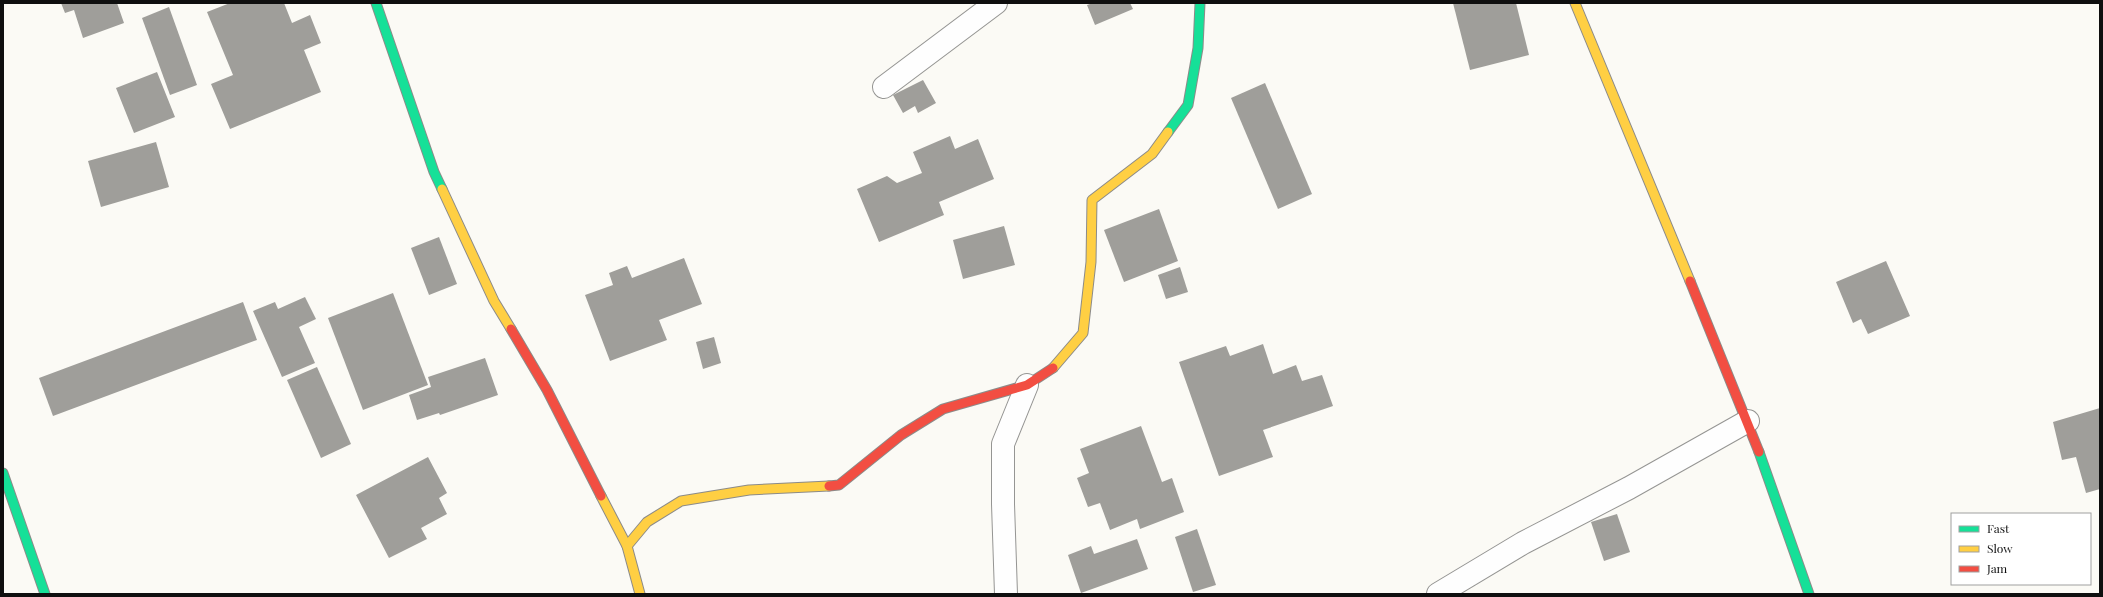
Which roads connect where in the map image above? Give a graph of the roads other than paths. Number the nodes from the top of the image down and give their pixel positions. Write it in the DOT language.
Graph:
graph roads {
  1 [pos="376,3"];
  2 [pos="996,3"];
  3 [pos="1200,3"];
  4 [pos="1575,3"];
  5 [pos="884,87"];
  6 [pos="1027,385"];
  7 [pos="1748,421"];
  8 [pos="3,473"];
  9 [pos="626,546"];
  10 [pos="637,590"];
  11 [pos="45,594"];
  12 [pos="1006,594"];
  13 [pos="1438,594"];
  14 [pos="1809,594"];
  1 -- 9 [label="street"];
  2 -- 5 [label="street"];
  3 -- 6 [label="street"];
  4 -- 7 [label="street"];
  6 -- 9 [label="street"];
  6 -- 12 [label="street"];
  7 -- 13 [label="street"];
  7 -- 14 [label="street"];
  8 -- 11 [label="street"];
  9 -- 10 [label="street"];
}
